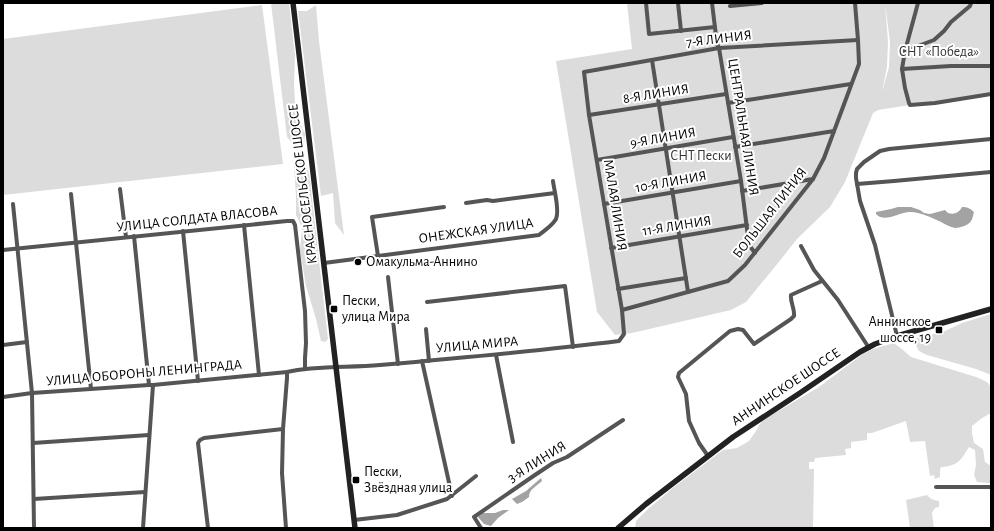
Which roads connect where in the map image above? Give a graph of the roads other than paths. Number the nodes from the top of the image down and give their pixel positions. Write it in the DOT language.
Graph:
graph roads {
  1 [pos="293,3"];
  2 [pos="646,3"];
  3 [pos="678,3"];
  4 [pos="712,3"];
  5 [pos="762,3"];
  6 [pos="855,3"];
  7 [pos="918,3"];
  8 [pos="971,3"];
  9 [pos="730,6"];
  10 [pos="715,27"];
  11 [pos="681,31"];
  12 [pos="858,40"];
  13 [pos="719,48"];
  14 [pos="905,51"];
  15 [pos="652,60"];
  16 [pos="991,66"];
  17 [pos="902,69"];
  18 [pos="584,72"];
  19 [pos="851,84"];
  20 [pos="726,94"];
  21 [pos="991,94"];
  22 [pos="728,103"];
  23 [pos="658,104"];
  24 [pos="590,115"];
  25 [pos="834,131"];
  26 [pos="733,137"];
  27 [pos="991,139"];
  28 [pos="735,147"];
  29 [pos="665,149"];
  30 [pos="597,160"];
  31 [pos="991,172"];
  32 [pos="813,179"];
  33 [pos="553,181"];
  34 [pos="741,181"];
  35 [pos="857,184"];
  36 [pos="120,189"];
  37 [pos="742,190"];
  38 [pos="555,193"];
  39 [pos="672,193"];
  40 [pos="71,194"];
  41 [pos="466,203"];
  42 [pos="13,204"];
  43 [pos="604,204"];
  44 [pos="444,207"];
  45 [pos="244,225"];
  46 [pos="747,225"];
  47 [pos="183,231"];
  48 [pos="134,236"];
  49 [pos="679,236"];
  50 [pos="126,237"];
  51 [pos="76,243"];
  52 [pos="801,246"];
  53 [pos="611,248"];
  54 [pos="17,249"];
  55 [pos="3,250"];
  56 [pos="755,253"];
  57 [pos="378,256"];
  58 [pos="324,262"];
  59 [pos="388,278"];
  60 [pos="686,278"];
  61 [pos="822,281"];
  62 [pos="618,289"];
  63 [pos="688,292"];
  64 [pos="427,302"];
  65 [pos="991,309"];
  66 [pos="622,310"];
  67 [pos="426,329"];
  68 [pos="897,336"];
  69 [pos="619,341"];
  70 [pos="27,342"];
  71 [pos="3,345"];
  72 [pos="573,347"];
  73 [pos="868,348"];
  74 [pos="496,355"];
  75 [pos="429,361"];
  76 [pos="422,362"];
  77 [pos="398,364"];
  78 [pos="336,365"];
  79 [pos="306,369"];
  80 [pos="287,372"];
  81 [pos="259,375"];
  82 [pos="198,381"];
  83 [pos="151,385"];
  84 [pos="91,389"];
  85 [pos="32,393"];
  86 [pos="3,397"];
  87 [pos="623,420"];
  88 [pos="283,429"];
  89 [pos="149,436"];
  90 [pos="513,442"];
  91 [pos="33,443"];
  92 [pos="708,456"];
  93 [pos="476,476"];
  94 [pos="936,487"];
  95 [pos="991,487"];
  96 [pos="145,492"];
  97 [pos="452,496"];
  98 [pos="34,499"];
  99 [pos="354,520"];
  100 [pos="34,528"];
  101 [pos="143,528"];
  102 [pos="208,528"];
  103 [pos="286,528"];
  104 [pos="355,528"];
  105 [pos="481,528"];
  106 [pos="618,528"];
  1 -- 58 [label="main road, КРАСНОСЕЛЬСКОЕ ШОССЕ"];
  2 -- 11 [label="street"];
  3 -- 11 [label="street"];
  4 -- 10 [label="street, ЦЕНТРАЛЬНАЯ ЛИНИЯ"];
  5 -- 9 [label="street"];
  6 -- 12 [label="street, БОЛЬШАЯ ЛИНИЯ"];
  7 -- 14 [label="street"];
  8 -- 14 [label="street"];
  10 -- 11 [label="street"];
  10 -- 13 [label="street, ЦЕНТРАЛЬНАЯ ЛИНИЯ"];
  12 -- 13 [label="street, 7-Я ЛИНИЯ"];
  12 -- 19 [label="street, БОЛЬШАЯ ЛИНИЯ"];
  13 -- 15 [label="street, 7-Я ЛИНИЯ"];
  13 -- 20 [label="street, ЦЕНТРАЛЬНАЯ ЛИНИЯ"];
  14 -- 17 [label="street"];
  15 -- 18 [label="street, 7-Я ЛИНИЯ"];
  15 -- 23 [label="street"];
  16 -- 17 [label="street"];
  17 -- 21 [label="street"];
  18 -- 24 [label="street, МАЛАЯ ЛИНИЯ"];
  19 -- 22 [label="street"];
  19 -- 25 [label="street, БОЛЬШАЯ ЛИНИЯ"];
  20 -- 22 [label="street, ЦЕНТРАЛЬНАЯ ЛИНИЯ"];
  20 -- 23 [label="street, 8-Я ЛИНИЯ"];
  22 -- 26 [label="street, ЦЕНТРАЛЬНАЯ ЛИНИЯ"];
  23 -- 24 [label="street, 8-Я ЛИНИЯ"];
  23 -- 29 [label="street"];
  24 -- 30 [label="street, МАЛАЯ ЛИНИЯ"];
  25 -- 28 [label="street"];
  25 -- 32 [label="street, БОЛЬШАЯ ЛИНИЯ"];
  26 -- 28 [label="street, ЦЕНТРАЛЬНАЯ ЛИНИЯ"];
  26 -- 29 [label="street, 9-Я ЛИНИЯ"];
  27 -- 35 [label="street"];
  28 -- 34 [label="street, ЦЕНТРАЛЬНАЯ ЛИНИЯ"];
  29 -- 30 [label="street, 9-Я ЛИНИЯ"];
  29 -- 39 [label="street"];
  30 -- 43 [label="street, МАЛАЯ ЛИНИЯ"];
  31 -- 35 [label="street"];
  32 -- 37 [label="street"];
  32 -- 56 [label="street, БОЛЬШАЯ ЛИНИЯ"];
  33 -- 38 [label="street, ОНЕЖСКАЯ УЛИЦА"];
  34 -- 37 [label="street, ЦЕНТРАЛЬНАЯ ЛИНИЯ"];
  34 -- 39 [label="street, 10-Я ЛИНИЯ"];
  35 -- 68 [label="street"];
  36 -- 50 [label="street"];
  37 -- 46 [label="street, ЦЕНТРАЛЬНАЯ ЛИНИЯ"];
  38 -- 41 [label="street"];
  38 -- 57 [label="street, ОНЕЖСКАЯ УЛИЦА"];
  39 -- 43 [label="street, 10-Я ЛИНИЯ"];
  39 -- 49 [label="street"];
  40 -- 51 [label="street"];
  42 -- 54 [label="street"];
  43 -- 53 [label="street, МАЛАЯ ЛИНИЯ"];
  44 -- 57 [label="street"];
  45 -- 47 [label="street, УЛИЦА СОЛДАТА ВЛАСОВА"];
  45 -- 79 [label="street, УЛИЦА СОЛДАТА ВЛАСОВА"];
  45 -- 81 [label="street"];
  46 -- 49 [label="street, 11-Я ЛИНИЯ"];
  46 -- 56 [label="street, ЦЕНТРАЛЬНАЯ ЛИНИЯ"];
  47 -- 48 [label="street, УЛИЦА СОЛДАТА ВЛАСОВА"];
  47 -- 82 [label="street"];
  48 -- 50 [label="street, УЛИЦА СОЛДАТА ВЛАСОВА"];
  48 -- 83 [label="street"];
  49 -- 53 [label="street, 11-Я ЛИНИЯ"];
  49 -- 60 [label="street"];
  50 -- 51 [label="street, УЛИЦА СОЛДАТА ВЛАСОВА"];
  51 -- 54 [label="street, УЛИЦА СОЛДАТА ВЛАСОВА"];
  51 -- 84 [label="street"];
  52 -- 61 [label="street"];
  53 -- 62 [label="street, МАЛАЯ ЛИНИЯ"];
  54 -- 55 [label="street, УЛИЦА СОЛДАТА ВЛАСОВА"];
  54 -- 70 [label="street"];
  56 -- 63 [label="street, БОЛЬШАЯ ЛИНИЯ"];
  57 -- 58 [label="street, ОНЕЖСКАЯ УЛИЦА"];
  58 -- 78 [label="main road, КРАСНОСЕЛЬСКОЕ ШОССЕ"];
  59 -- 77 [label="street"];
  60 -- 62 [label="street"];
  60 -- 63 [label="street"];
  61 -- 73 [label="street"];
  61 -- 92 [label="street"];
  62 -- 66 [label="street, МАЛАЯ ЛИНИЯ"];
  63 -- 66 [label="street, БОЛЬШАЯ ЛИНИЯ"];
  64 -- 72 [label="street"];
  65 -- 68 [label="main road, АННИНСКОЕ ШОССЕ"];
  66 -- 69 [label="street, МАЛАЯ ЛИНИЯ"];
  67 -- 75 [label="street"];
  68 -- 73 [label="main road, АННИНСКОЕ ШОССЕ"];
  69 -- 72 [label="street, УЛИЦА МИРА"];
  70 -- 71 [label="street"];
  70 -- 85 [label="street"];
  72 -- 74 [label="street, УЛИЦА МИРА"];
  73 -- 92 [label="main road, АННИНСКОЕ ШОССЕ"];
  74 -- 75 [label="street, УЛИЦА МИРА"];
  74 -- 90 [label="street"];
  75 -- 76 [label="street, УЛИЦА МИРА"];
  76 -- 77 [label="street, УЛИЦА МИРА"];
  76 -- 97 [label="street"];
  77 -- 78 [label="street, УЛИЦА МИРА"];
  78 -- 79 [label="street, УЛИЦА МИРА"];
  78 -- 99 [label="main road, КРАСНОСЕЛЬСКОЕ ШОССЕ"];
  79 -- 80 [label="street, УЛИЦА ОБОРОНЫ ЛЕНИНГРАДА"];
  80 -- 81 [label="street, УЛИЦА ОБОРОНЫ ЛЕНИНГРАДА"];
  80 -- 88 [label="street"];
  81 -- 82 [label="street, УЛИЦА ОБОРОНЫ ЛЕНИНГРАДА"];
  82 -- 83 [label="street, УЛИЦА ОБОРОНЫ ЛЕНИНГРАДА"];
  83 -- 84 [label="street, УЛИЦА ОБОРОНЫ ЛЕНИНГРАДА"];
  83 -- 89 [label="street"];
  84 -- 85 [label="street, УЛИЦА ОБОРОНЫ ЛЕНИНГРАДА"];
  85 -- 86 [label="street, УЛИЦА ОБОРОНЫ ЛЕНИНГРАДА"];
  85 -- 91 [label="street"];
  87 -- 105 [label="street, 3-Я ЛИНИЯ"];
  88 -- 102 [label="street"];
  88 -- 103 [label="street"];
  89 -- 91 [label="street"];
  89 -- 96 [label="street"];
  91 -- 98 [label="street"];
  92 -- 106 [label="main road, АННИНСКОЕ ШОССЕ"];
  93 -- 97 [label="street"];
  94 -- 95 [label="street"];
  96 -- 98 [label="street"];
  96 -- 101 [label="street"];
  97 -- 99 [label="street"];
  98 -- 100 [label="street"];
  99 -- 104 [label="main road, КРАСНОСЕЛЬСКОЕ ШОССЕ"];
}
